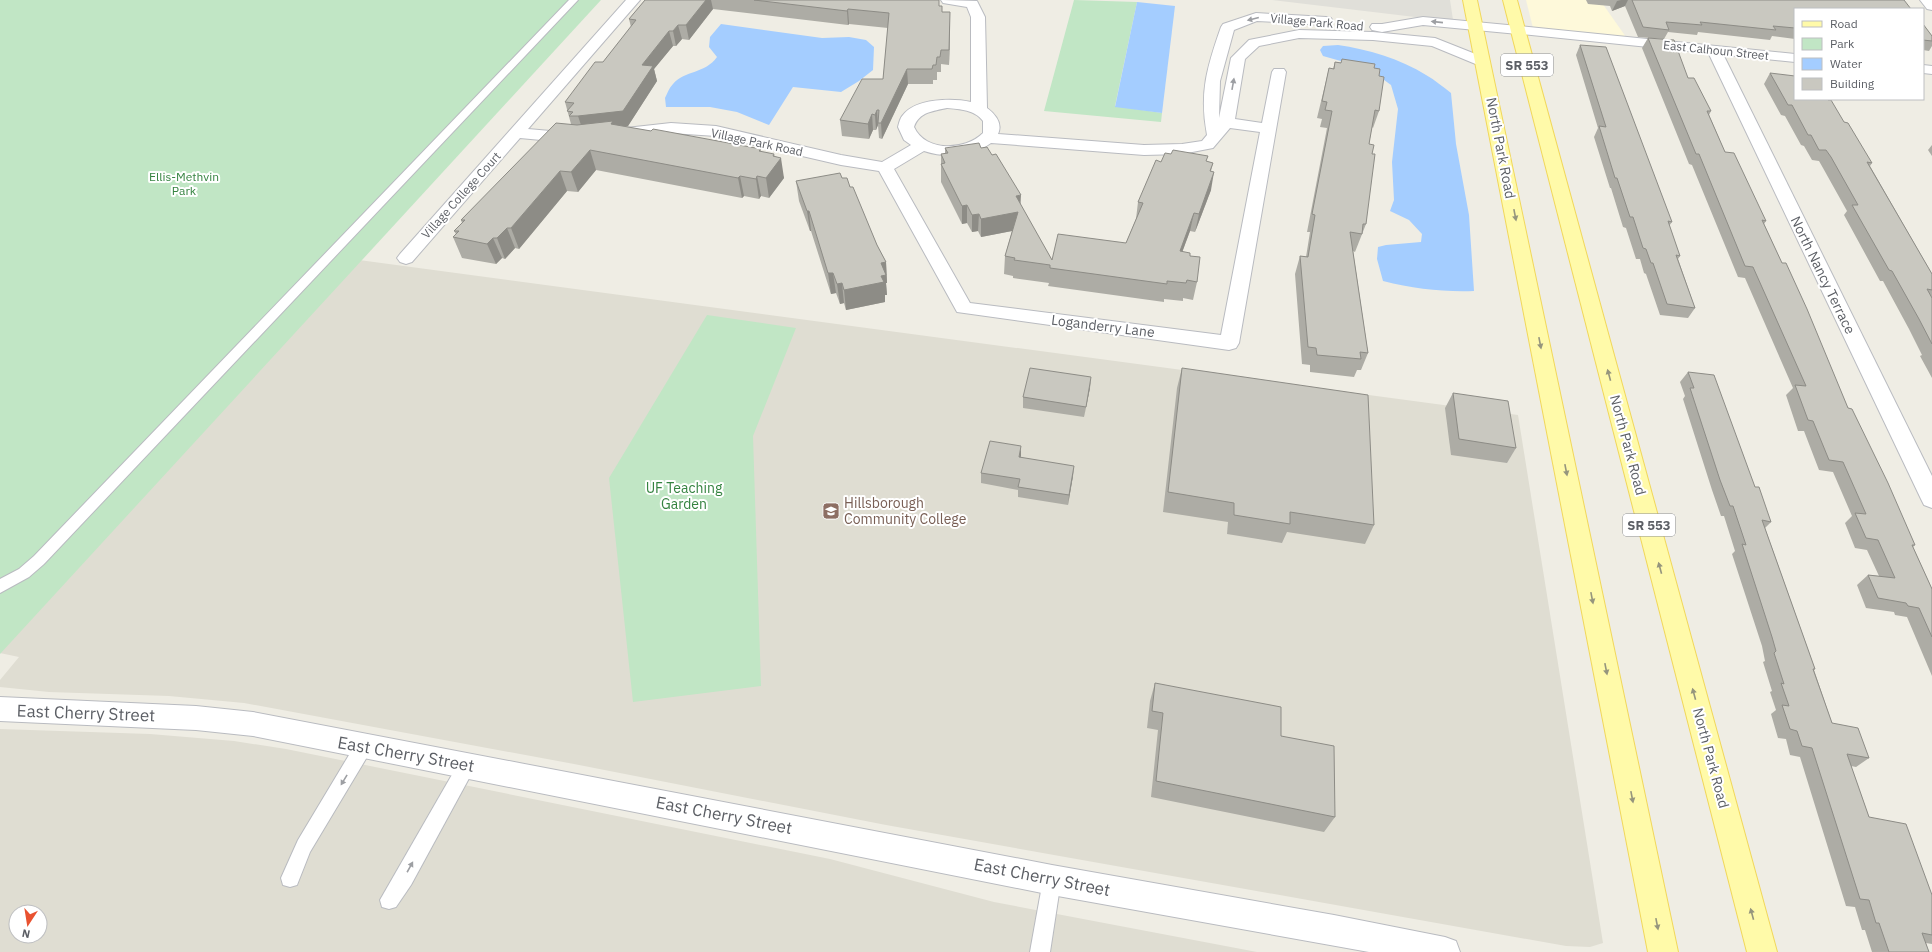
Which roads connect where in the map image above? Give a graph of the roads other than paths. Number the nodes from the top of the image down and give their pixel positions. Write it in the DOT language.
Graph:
graph roads {
  1 [pos="574,0"];
  2 [pos="633,0"];
  3 [pos="948,0"];
  4 [pos="1470,0"];
  5 [pos="1510,0"];
  6 [pos="1927,0"];
  7 [pos="1932,6"];
  8 [pos="1295,19"];
  9 [pos="1476,26"];
  10 [pos="1518,30"];
  11 [pos="1383,32"];
  12 [pos="1302,34"];
  13 [pos="1714,50"];
  14 [pos="1220,51"];
  15 [pos="1241,54"];
  16 [pos="1794,58"];
  17 [pos="1483,62"];
  18 [pos="1279,72"];
  19 [pos="979,111"];
  20 [pos="1226,123"];
  21 [pos="1269,129"];
  22 [pos="517,133"];
  23 [pos="1215,136"];
  24 [pos="987,138"];
  25 [pos="921,146"];
  26 [pos="885,167"];
  27 [pos="406,258"];
  28 [pos="1932,499"];
  29 [pos="0,587"];
  30 [pos="0,709"];
  31 [pos="364,746"];
  32 [pos="467,765"];
  33 [pos="290,878"];
  34 [pos="1052,880"];
  35 [pos="389,900"];
  36 [pos="1040,952"];
  37 [pos="1445,952"];
  38 [pos="1663,952"];
  39 [pos="1762,952"];
  1 -- 29 [label="lane"];
  2 -- 22 [label="street"];
  3 -- 19 [label="street"];
  4 -- 9 [label="main road, SR 553"];
  5 -- 10 [label="main road, SR 553"];
  6 -- 7 [label="street"];
  8 -- 11 [label="street, Village Park Road"];
  8 -- 12 [label="street"];
  8 -- 14 [label="street, Village Park Road, one-way"];
  9 -- 10 [label="street, Village Park Road"];
  9 -- 11 [label="street, Village Park Road, one-way"];
  9 -- 17 [label="main road, North Park Road / SR 553"];
  10 -- 13 [label="street, East Calhoun Street"];
  39 -- 10 [label="main road, North Park Road / SR 553, one-way"];
  11 -- 12 [label="street, Village Park Road"];
  11 -- 17 [label="street, Village Park Road"];
  12 -- 15 [label="street, Village Park Road"];
  13 -- 16 [label="street, East Calhoun Street"];
  13 -- 28 [label="street, North Nancy Terrace"];
  14 -- 15 [label="street"];
  14 -- 23 [label="street, Village Park Road"];
  20 -- 15 [label="street, one-way"];
  17 -- 38 [label="main road, North Park Road / SR 553, one-way"];
  18 -- 21 [label="street, Loganderry Lane"];
  19 -- 24 [label="street"];
  19 -- 25 [label="street"];
  20 -- 21 [label="street"];
  20 -- 23 [label="street"];
  21 -- 26 [label="street, Loganderry Lane"];
  22 -- 26 [label="street, Village Park Road"];
  22 -- 27 [label="street, Village College Court"];
  23 -- 24 [label="street"];
  24 -- 25 [label="street"];
  25 -- 26 [label="street"];
  30 -- 31 [label="street, East Cherry Street"];
  31 -- 32 [label="street, East Cherry Street"];
  31 -- 33 [label="lane, one-way"];
  32 -- 34 [label="street, East Cherry Street"];
  35 -- 32 [label="lane, one-way"];
  34 -- 36 [label="lane"];
  34 -- 37 [label="street, East Cherry Street"];
}
